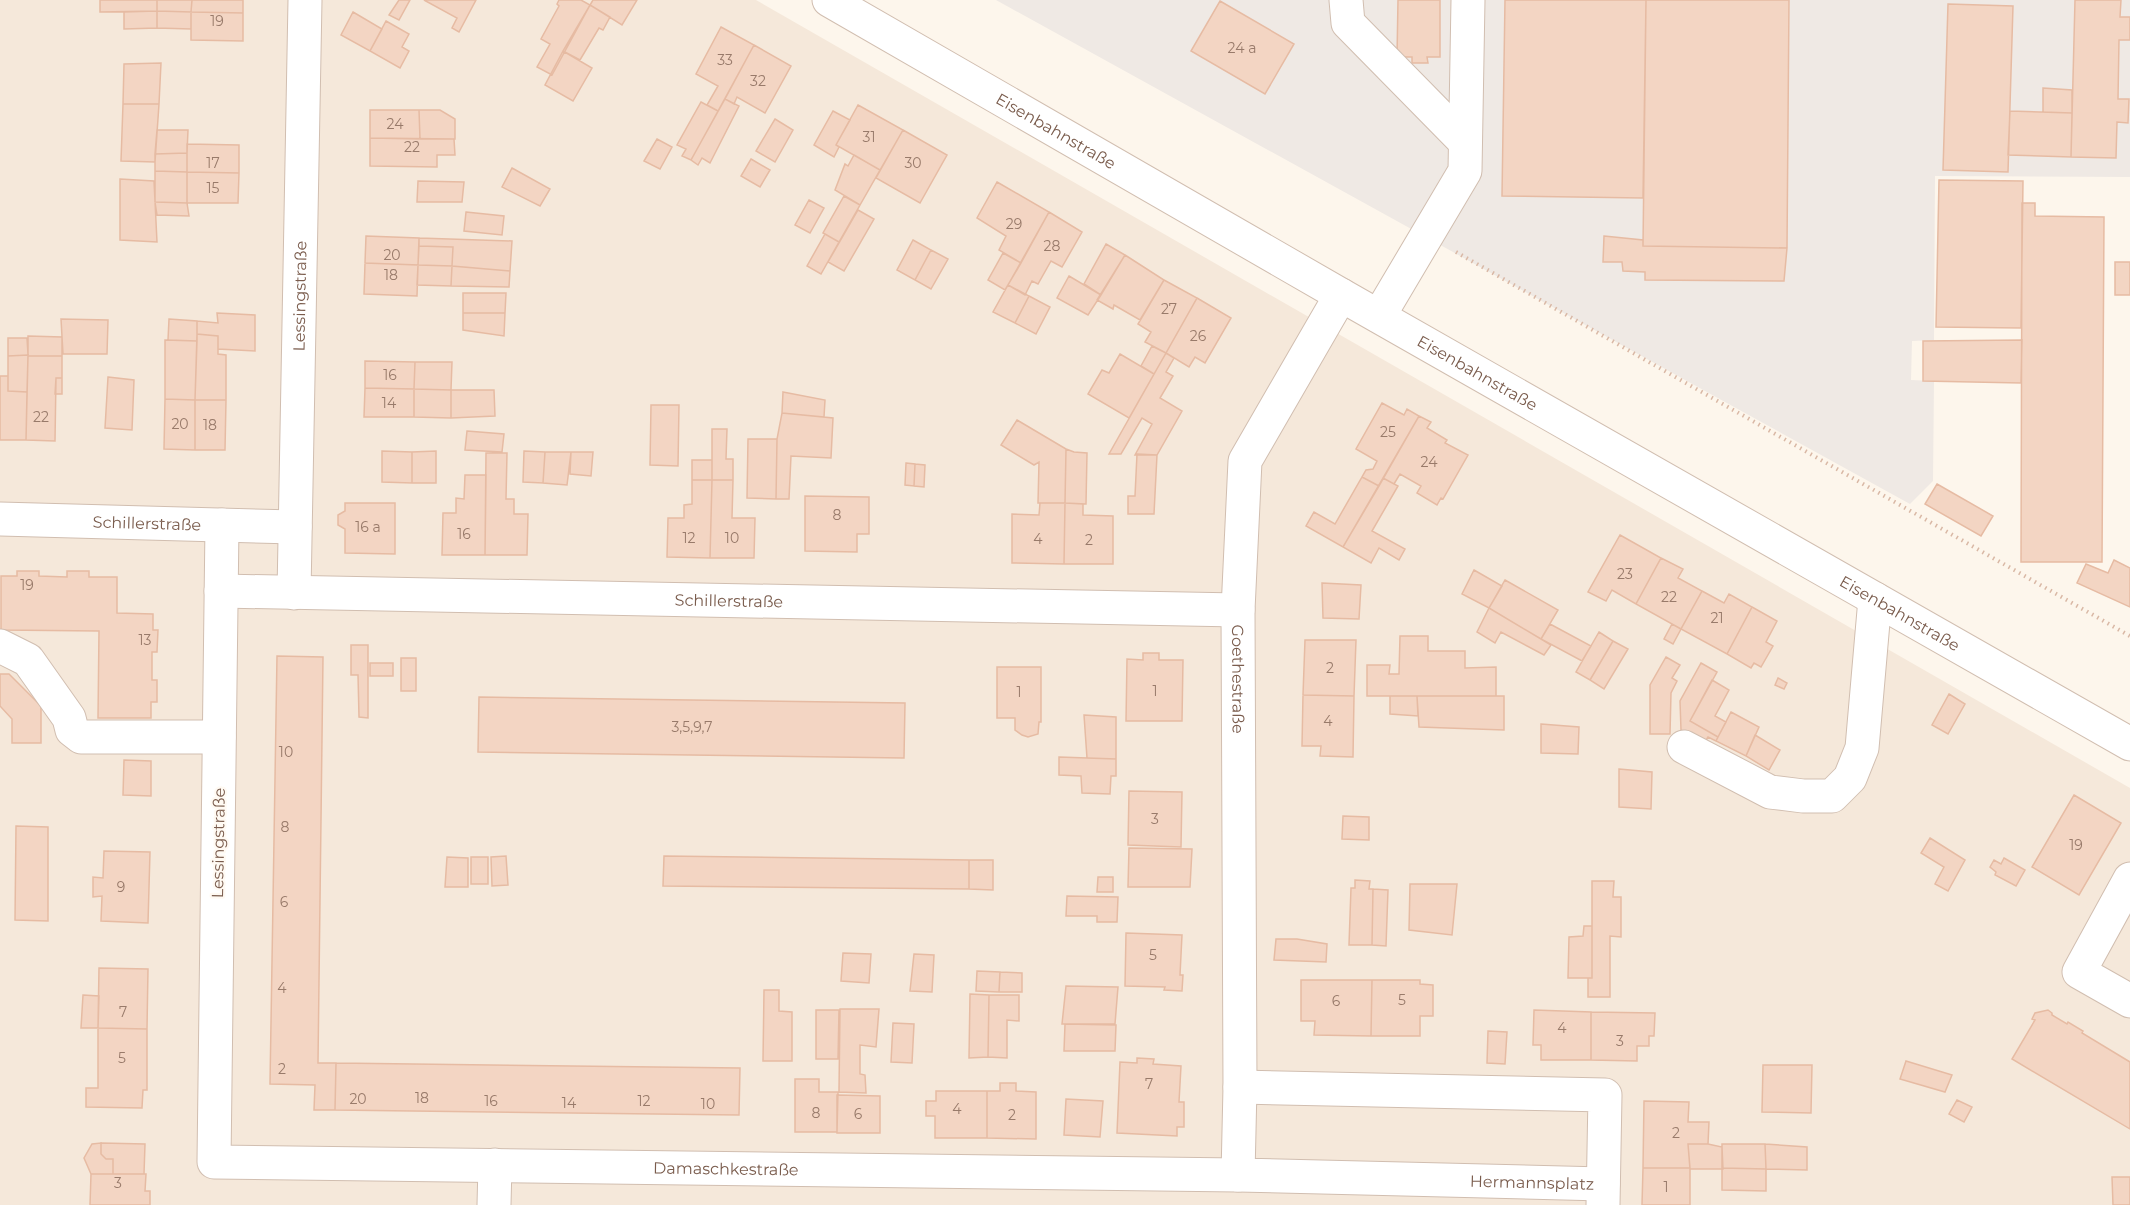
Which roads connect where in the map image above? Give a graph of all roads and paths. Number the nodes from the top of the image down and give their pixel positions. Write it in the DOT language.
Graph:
graph roads {
  1 [pos="305,0"];
  2 [pos="829,0"];
  3 [pos="1346,0"];
  4 [pos="1468,0"];
  5 [pos="1465,142"];
  6 [pos="1427,236"];
  7 [pos="1341,295"];
  8 [pos="1379,316"];
  9 [pos="0,519"];
  10 [pos="222,525"];
  11 [pos="295,527"];
  12 [pos="221,591"];
  13 [pos="294,593"];
  14 [pos="1875,598"];
  15 [pos="1238,610"];
  16 [pos="2130,636"];
  17 [pos="0,646"];
  18 [pos="219,737"];
  19 [pos="2130,744"];
  20 [pos="1684,747"];
  21 [pos="2130,879"];
  22 [pos="2130,1001"];
  23 [pos="1240,1087"];
  24 [pos="214,1162"];
  25 [pos="495,1165"];
  26 [pos="1238,1175"];
  27 [pos="1603,1194"];
  28 [pos="494,1205"];
  1 -- 11 [label="street, Lessingstraße"];
  2 -- 7 [label="street, Eisenbahnstraße"];
  3 -- 5 [label="street"];
  4 -- 5 [label="street"];
  5 -- 6 [label="street"];
  6 -- 8 [label="street"];
  6 -- 16 [label="path"];
  7 -- 8 [label="street, Eisenbahnstraße"];
  7 -- 15 [label="street, Goethestraße"];
  8 -- 14 [label="street, Eisenbahnstraße"];
  9 -- 10 [label="street, Schillerstraße"];
  10 -- 11 [label="street, Schillerstraße"];
  10 -- 12 [label="street, Lessingstraße"];
  11 -- 13 [label="street, Lessingstraße"];
  12 -- 13 [label="street, Schillerstraße"];
  12 -- 18 [label="street, Lessingstraße"];
  13 -- 15 [label="street, Schillerstraße"];
  14 -- 19 [label="street, Eisenbahnstraße"];
  14 -- 20 [label="street"];
  15 -- 23 [label="street, Goethestraße"];
  17 -- 18 [label="street"];
  18 -- 24 [label="street, Lessingstraße"];
  21 -- 22 [label="street"];
  23 -- 26 [label="street"];
  23 -- 27 [label="street, Hermannsplatz"];
  24 -- 25 [label="street, Damaschkestraße"];
  25 -- 26 [label="street, Damaschkestraße"];
  25 -- 28 [label="street"];
  26 -- 27 [label="street, Hermannsplatz"];
}
